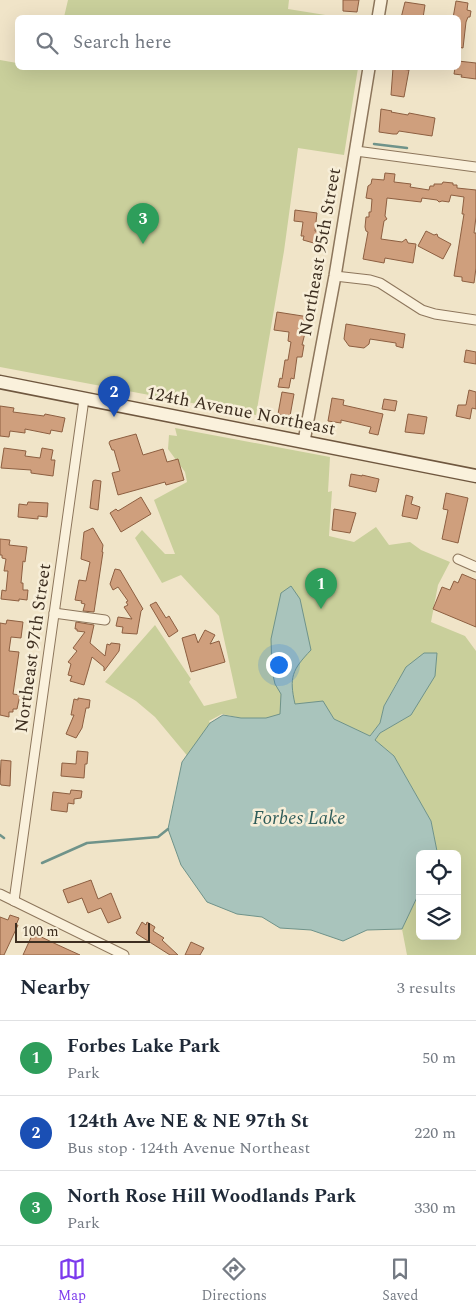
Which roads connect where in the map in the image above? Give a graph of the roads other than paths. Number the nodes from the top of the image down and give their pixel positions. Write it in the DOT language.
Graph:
graph roads {
  1 [pos="381,0"];
  2 [pos="378,15"];
  3 [pos="369,70"];
  4 [pos="356,150"];
  5 [pos="476,167"];
  6 [pos="335,276"];
  7 [pos="476,320"];
  8 [pos="0,382"];
  9 [pos="84,399"];
  10 [pos="304,441"];
  11 [pos="476,476"];
  12 [pos="458,560"];
  13 [pos="476,567"];
  14 [pos="54,613"];
  15 [pos="105,620"];
  16 [pos="0,894"];
  17 [pos="14,901"];
  18 [pos="124,955"];
  1 -- 2 [label="street"];
  3 -- 4 [label="street, Northeast 95th Street"];
  4 -- 5 [label="street"];
  4 -- 6 [label="street, Northeast 95th Street"];
  6 -- 7 [label="street"];
  6 -- 10 [label="street, Northeast 95th Street"];
  8 -- 9 [label="main road, 124th Avenue Northeast"];
  9 -- 10 [label="main road, 124th Avenue Northeast"];
  9 -- 14 [label="street, Northeast 97th Street"];
  10 -- 11 [label="main road, 124th Avenue Northeast"];
  12 -- 13 [label="street"];
  14 -- 15 [label="street"];
  14 -- 17 [label="street, Northeast 97th Street"];
  16 -- 17 [label="street"];
  17 -- 18 [label="street"];
}
